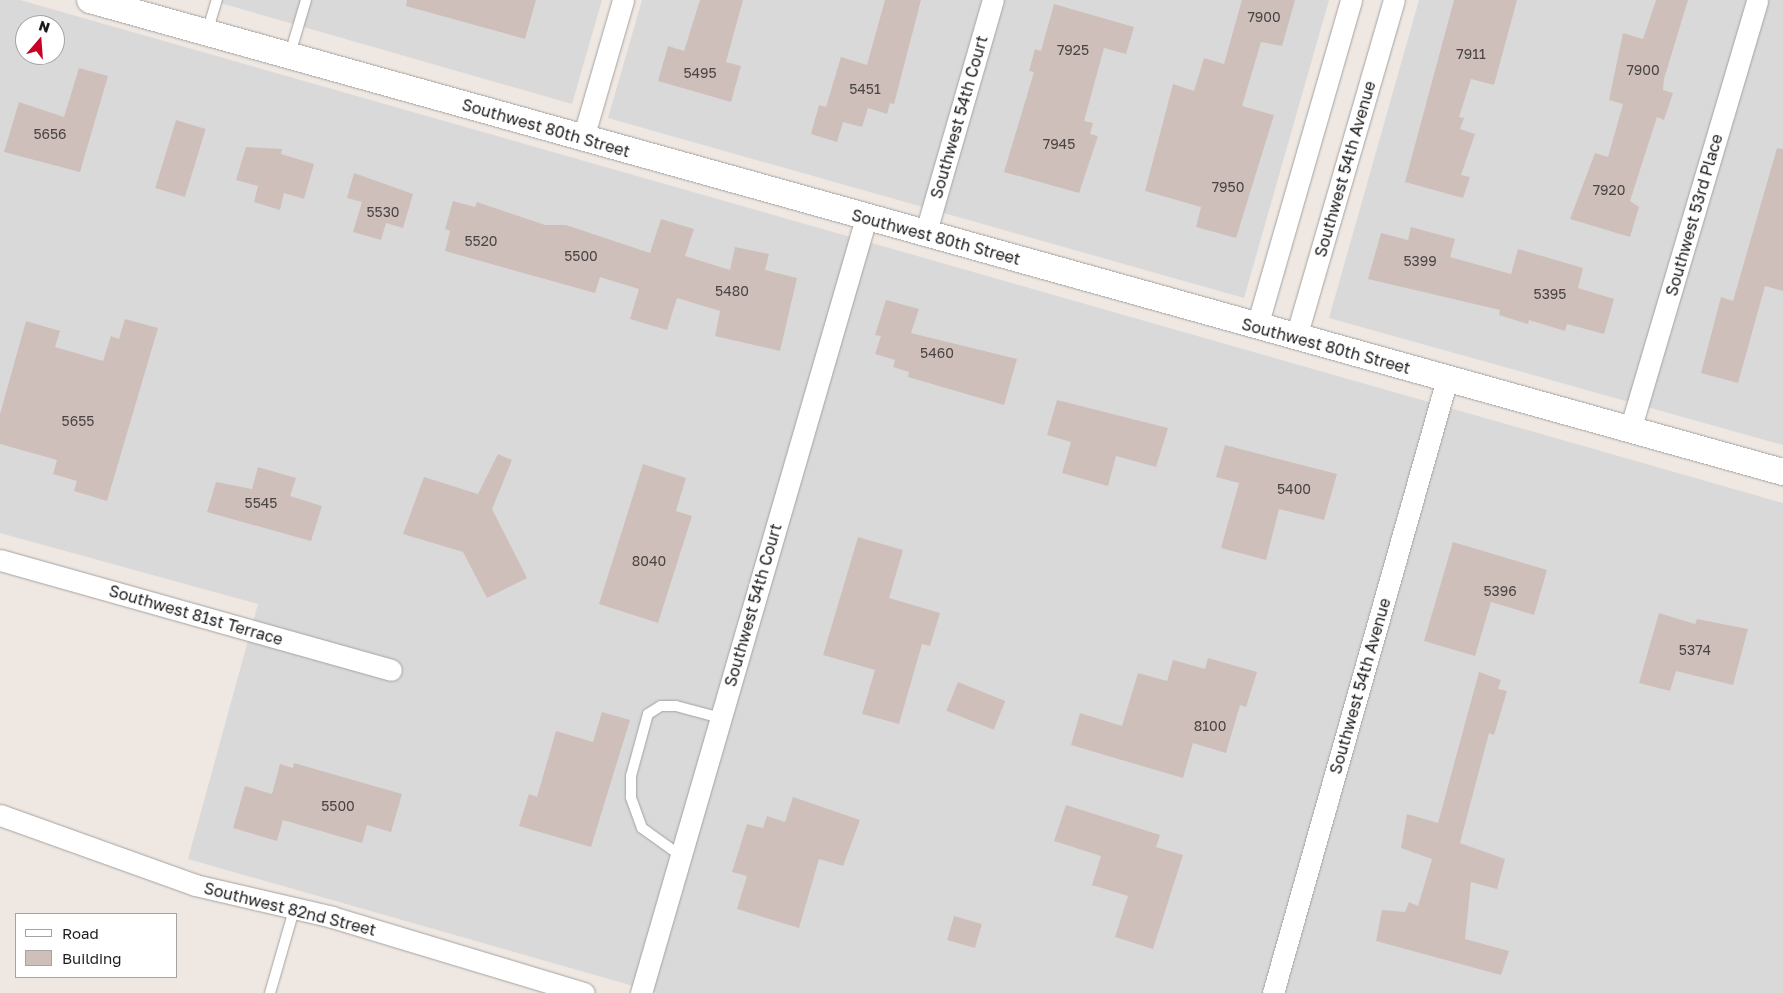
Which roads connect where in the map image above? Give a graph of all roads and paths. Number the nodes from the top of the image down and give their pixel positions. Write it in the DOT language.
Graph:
graph roads {
  1 [pos="90,0"];
  2 [pos="217,0"];
  3 [pos="306,0"];
  4 [pos="623,0"];
  5 [pos="993,0"];
  6 [pos="1351,0"];
  7 [pos="1394,0"];
  8 [pos="1757,0"];
  9 [pos="207,33"];
  10 [pos="290,57"];
  11 [pos="583,138"];
  12 [pos="866,218"];
  13 [pos="926,235"];
  14 [pos="1257,326"];
  15 [pos="1296,337"];
  16 [pos="1447,379"];
  17 [pos="1630,430"];
  18 [pos="1783,472"];
  19 [pos="0,560"];
  20 [pos="391,670"];
  21 [pos="721,718"];
  22 [pos="0,815"];
  23 [pos="681,856"];
  24 [pos="294,910"];
  25 [pos="270,993"];
  26 [pos="584,993"];
  27 [pos="641,993"];
  28 [pos="1273,993"];
  1 -- 9 [label="street, Southwest 80th Street"];
  2 -- 9 [label="lane"];
  3 -- 10 [label="lane"];
  4 -- 11 [label="street"];
  5 -- 13 [label="street, Southwest 54th Court"];
  6 -- 14 [label="street"];
  7 -- 15 [label="street, Southwest 54th Avenue"];
  8 -- 17 [label="street, Southwest 53rd Place"];
  9 -- 10 [label="street, Southwest 80th Street"];
  10 -- 11 [label="street, Southwest 80th Street"];
  11 -- 12 [label="street, Southwest 80th Street"];
  12 -- 13 [label="street, Southwest 80th Street"];
  12 -- 21 [label="street, Southwest 54th Court"];
  13 -- 14 [label="street, Southwest 80th Street"];
  14 -- 15 [label="street, Southwest 80th Street"];
  15 -- 16 [label="street, Southwest 80th Street"];
  16 -- 17 [label="street, Southwest 80th Street"];
  16 -- 28 [label="street, Southwest 54th Avenue"];
  17 -- 18 [label="street, Southwest 80th Street"];
  19 -- 20 [label="street, Southwest 81st Terrace"];
  21 -- 23 [label="street, Southwest 54th Court"];
  21 -- 23 [label="lane"];
  22 -- 24 [label="street, Southwest 82nd Street"];
  23 -- 27 [label="street, Southwest 54th Court"];
  24 -- 25 [label="lane"];
  24 -- 26 [label="street, Southwest 82nd Street"];
}
